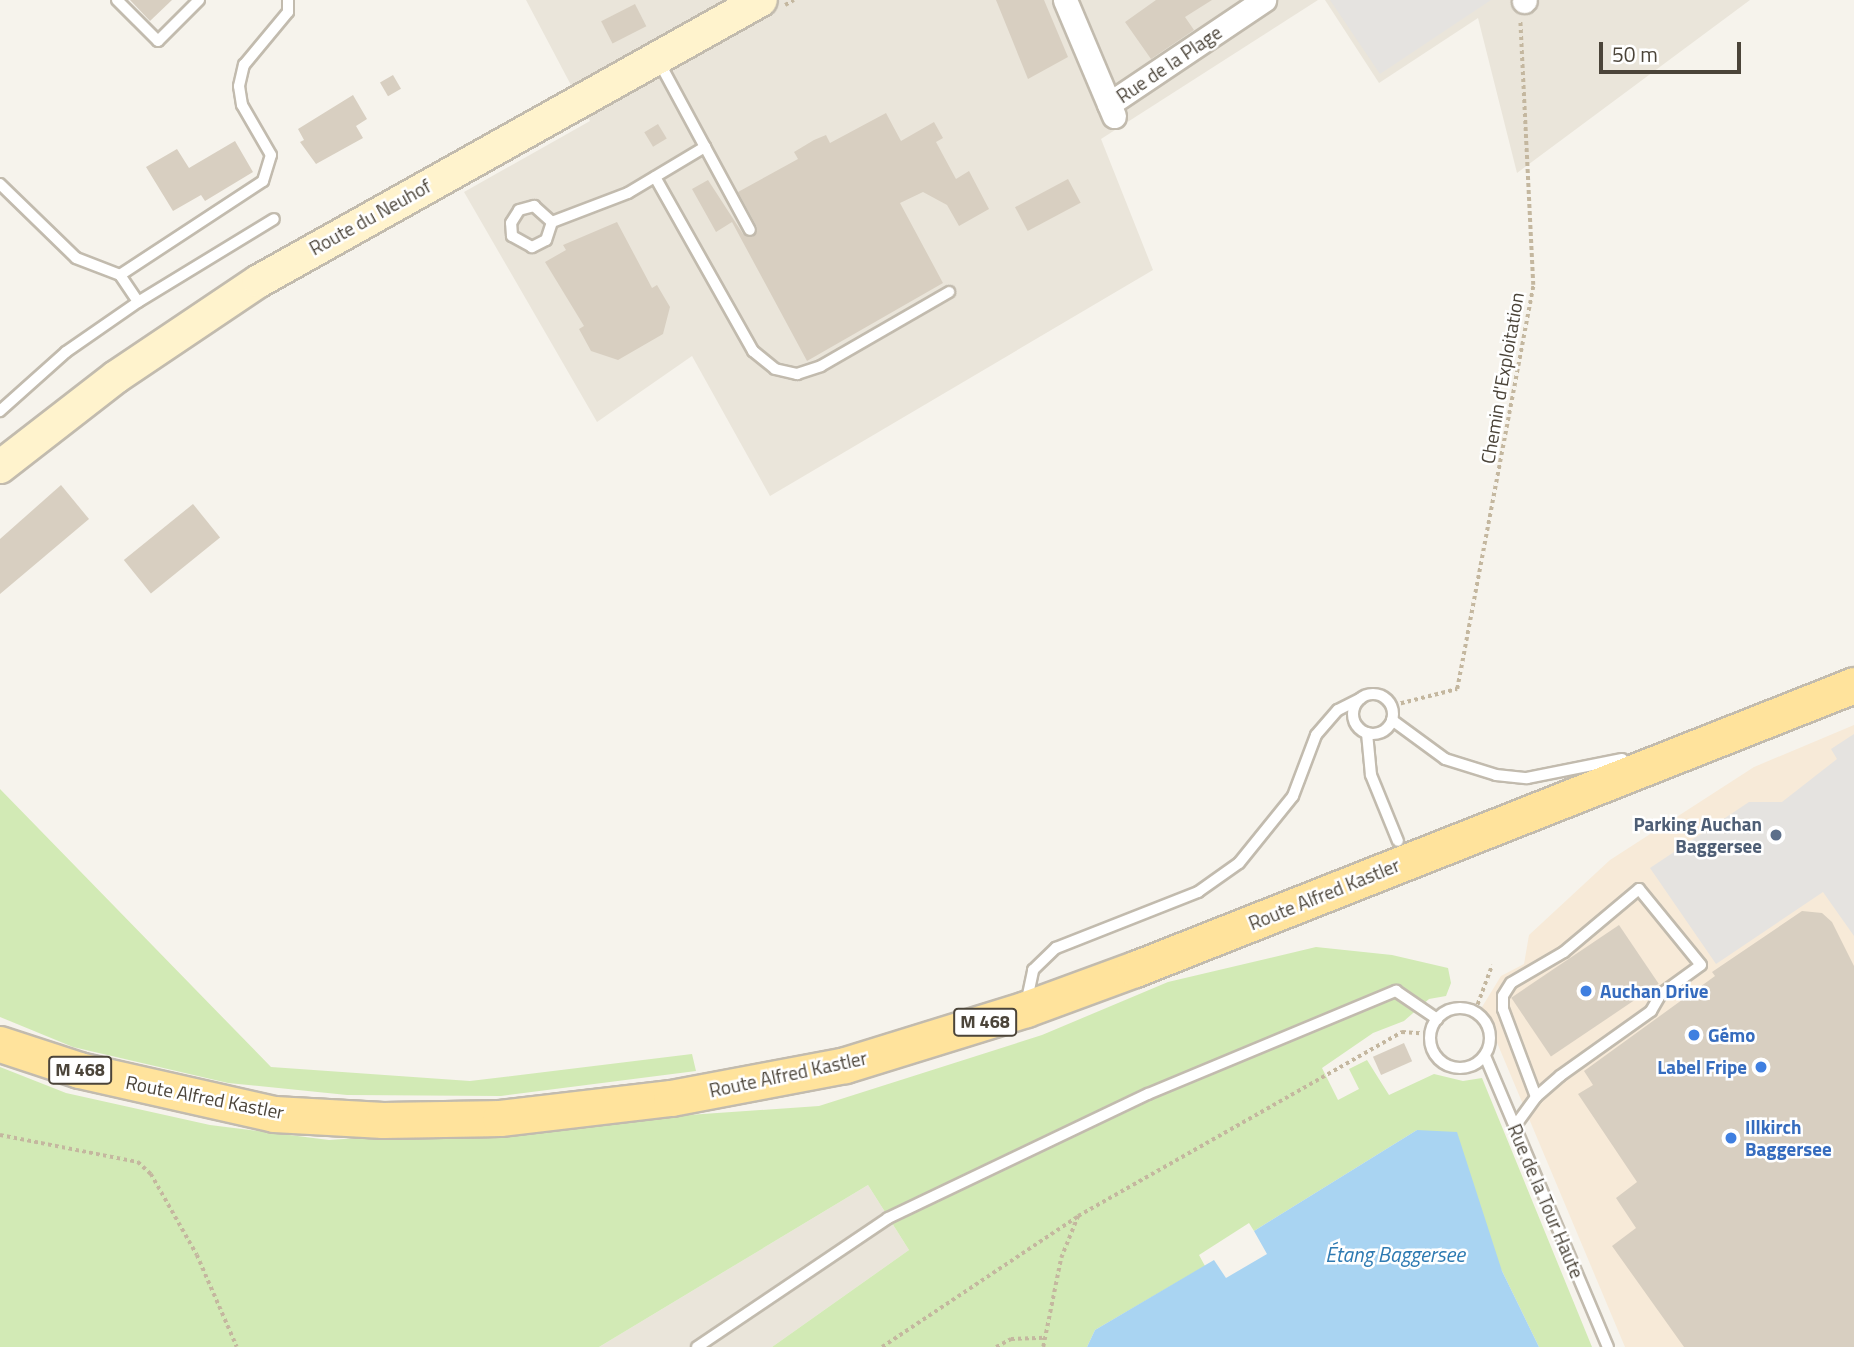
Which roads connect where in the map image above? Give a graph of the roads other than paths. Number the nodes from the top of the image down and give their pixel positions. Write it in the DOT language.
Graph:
graph roads {
  1 [pos="117,0"];
  2 [pos="200,0"];
  3 [pos="288,0"];
  4 [pos="761,0"];
  5 [pos="1065,0"];
  6 [pos="1264,0"];
  7 [pos="656,58"];
  8 [pos="705,147"];
  9 [pos="655,177"];
  10 [pos="0,184"];
  11 [pos="274,219"];
  12 [pos="552,222"];
  13 [pos="750,230"];
  14 [pos="120,275"];
  15 [pos="949,292"];
  16 [pos="138,302"];
  17 [pos="0,411"];
  18 [pos="0,467"];
  19 [pos="1854,685"];
  20 [pos="1360,699"];
  21 [pos="1767,719"];
  22 [pos="1392,720"];
  23 [pos="1367,733"];
  24 [pos="1646,752"];
  25 [pos="1633,756"];
  26 [pos="1398,841"];
  27 [pos="1026,1009"];
  28 [pos="1437,1019"];
  29 [pos="0,1044"];
  30 [pos="1485,1056"];
  31 [pos="0,1062"];
  32 [pos="161,1090"];
  33 [pos="1536,1097"];
  34 [pos="1515,1126"];
  35 [pos="697,1347"];
  36 [pos="1608,1347"];
  1 -- 2 [label="lane"];
  3 -- 14 [label="lane"];
  4 -- 7 [label="street, Route du Neuhof"];
  5 -- 6 [label="street, Rue de la Plage"];
  7 -- 8 [label="lane"];
  7 -- 18 [label="street, Route du Neuhof"];
  8 -- 9 [label="lane"];
  8 -- 13 [label="lane"];
  9 -- 12 [label="lane"];
  9 -- 15 [label="lane"];
  10 -- 14 [label="lane"];
  11 -- 16 [label="lane"];
  14 -- 16 [label="lane"];
  16 -- 17 [label="lane"];
  19 -- 21 [label="main road, Route Alfred Kastler / M 468"];
  20 -- 22 [label="lane"];
  20 -- 23 [label="lane"];
  20 -- 27 [label="lane"];
  21 -- 24 [label="lane"];
  21 -- 27 [label="main road, Route Alfred Kastler / M 468"];
  22 -- 23 [label="lane"];
  22 -- 25 [label="lane"];
  23 -- 26 [label="lane"];
  27 -- 32 [label="main road, Route Alfred Kastler / M 468"];
  28 -- 30 [label="lane, Rue de la Tour Haute"];
  28 -- 30 [label="lane"];
  28 -- 35 [label="lane"];
  29 -- 32 [label="main road, Route Alfred Kastler / M 468"];
  30 -- 34 [label="lane, Rue de la Tour Haute"];
  31 -- 32 [label="main road"];
  33 -- 33 [label="lane"];
  33 -- 34 [label="lane"];
  34 -- 36 [label="lane, Rue de la Tour Haute"];
}
